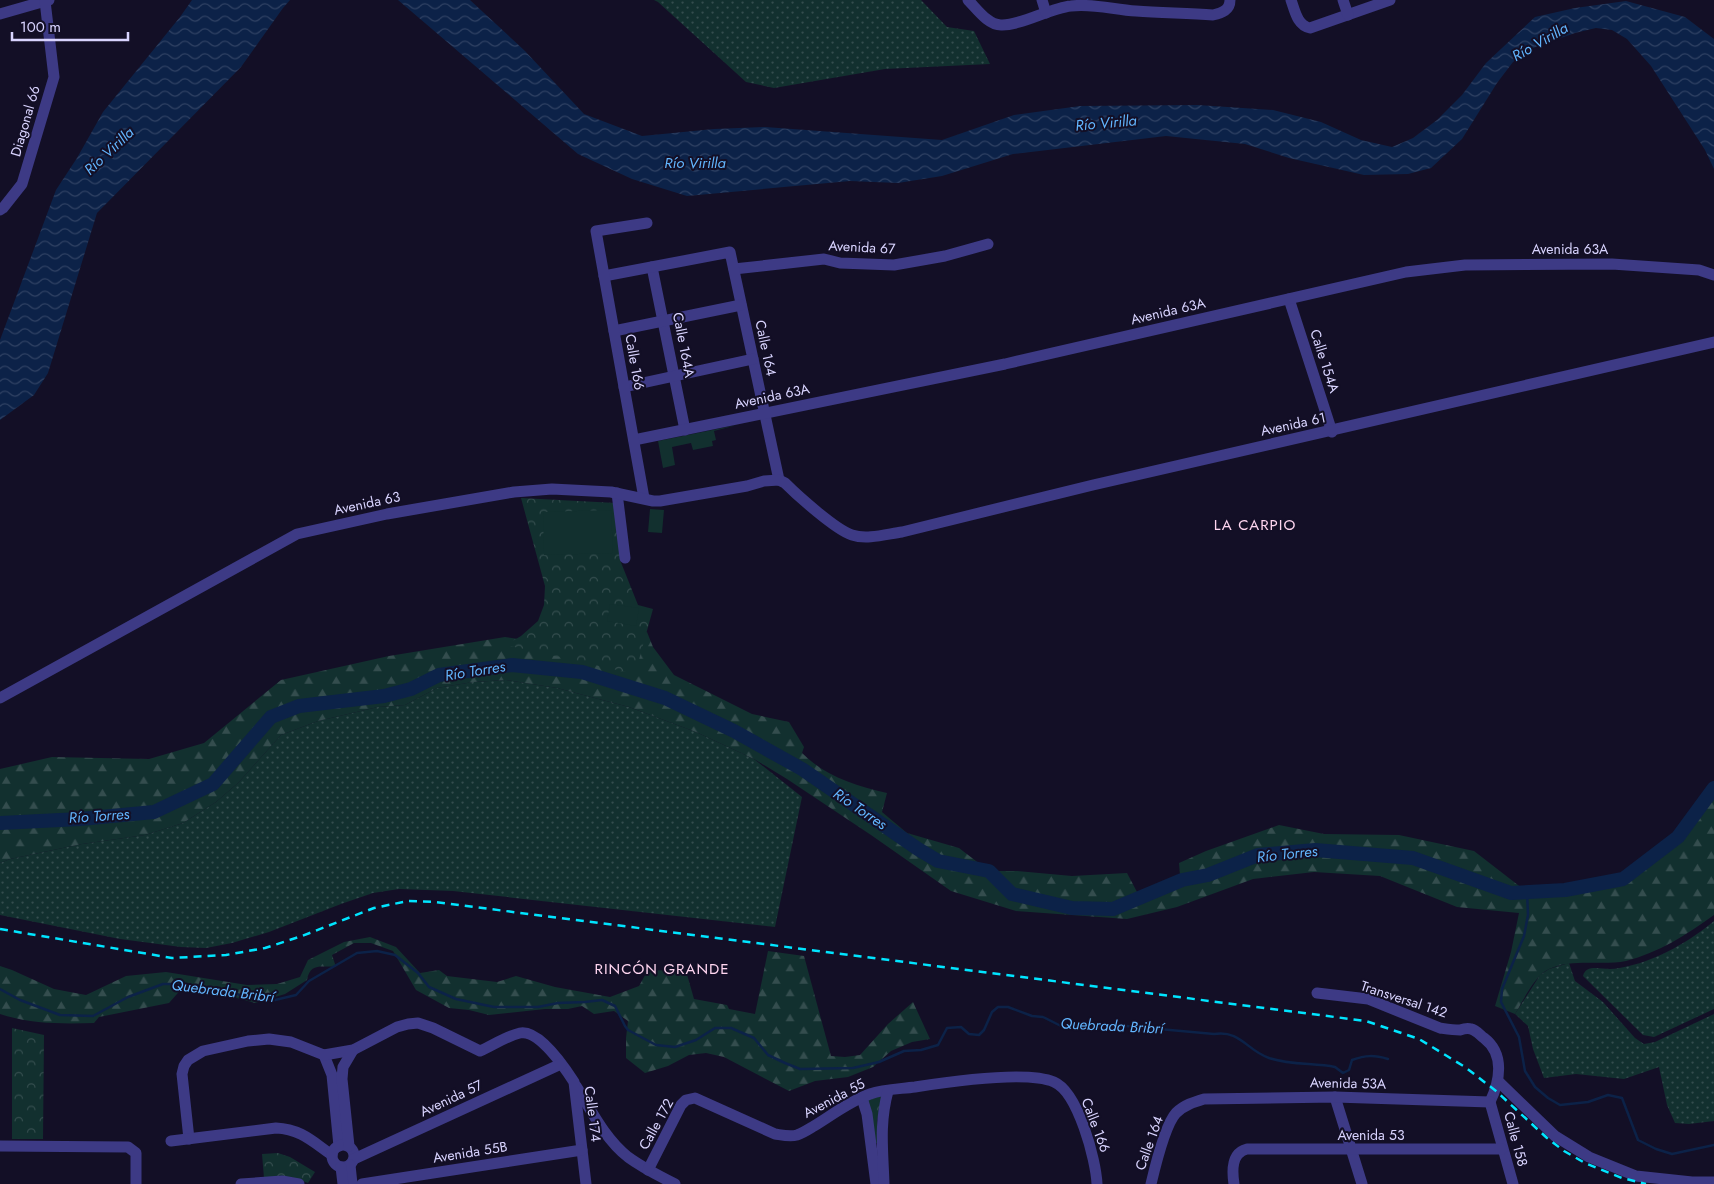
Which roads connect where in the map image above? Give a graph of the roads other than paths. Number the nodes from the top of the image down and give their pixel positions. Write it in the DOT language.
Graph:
graph roads {
  1 [pos="968,0"];
  2 [pos="978,0"];
  3 [pos="1042,0"];
  4 [pos="1166,0"];
  5 [pos="1291,0"];
  6 [pos="1343,0"];
  7 [pos="1390,0"];
  8 [pos="47,1"];
  9 [pos="1105,4"];
  10 [pos="1229,4"];
  11 [pos="1171,12"];
  12 [pos="1046,13"];
  13 [pos="0,14"];
  14 [pos="983,15"];
  15 [pos="1348,15"];
  16 [pos="0,210"];
  17 [pos="647,224"];
  18 [pos="988,244"];
  19 [pos="652,267"];
  20 [pos="734,269"];
  21 [pos="1714,275"];
  22 [pos="604,276"];
  23 [pos="1289,299"];
  24 [pos="741,305"];
  25 [pos="664,322"];
  26 [pos="614,331"];
  27 [pos="1714,342"];
  28 [pos="753,359"];
  29 [pos="675,377"];
  30 [pos="624,387"];
  31 [pos="764,414"];
  32 [pos="685,430"];
  33 [pos="1332,432"];
  34 [pos="634,440"];
  35 [pos="779,480"];
  36 [pos="616,493"];
  37 [pos="644,498"];
  38 [pos="624,558"];
  39 [pos="0,698"];
  40 [pos="1317,992"];
  41 [pos="353,1050"];
  42 [pos="326,1059"];
  43 [pos="346,1061"];
  44 [pos="561,1064"];
  45 [pos="574,1082"];
  46 [pos="1056,1082"];
  47 [pos="1499,1082"];
  48 [pos="888,1090"];
  49 [pos="1335,1097"];
  50 [pos="695,1098"];
  51 [pos="862,1098"];
  52 [pos="1204,1099"];
  53 [pos="1490,1102"];
  54 [pos="602,1127"];
  55 [pos="580,1133"];
  56 [pos="189,1139"];
  57 [pos="171,1141"];
  58 [pos="0,1146"];
  59 [pos="344,1146"];
  60 [pos="1502,1149"];
  61 [pos="582,1150"];
  62 [pos="1351,1150"];
  63 [pos="332,1155"];
  64 [pos="348,1164"];
  65 [pos="648,1170"];
  66 [pos="1714,1182"];
  67 [pos="136,1184"];
  68 [pos="241,1184"];
  69 [pos="299,1184"];
  70 [pos="343,1184"];
  71 [pos="352,1184"];
  72 [pos="362,1184"];
  73 [pos="586,1184"];
  74 [pos="676,1184"];
  75 [pos="876,1184"];
  76 [pos="884,1184"];
  77 [pos="1096,1184"];
  78 [pos="1151,1184"];
  79 [pos="1234,1184"];
  80 [pos="1362,1184"];
  81 [pos="1513,1184"];
  1 -- 14 [label="street"];
  2 -- 14 [label="street"];
  3 -- 12 [label="street"];
  4 -- 11 [label="street"];
  5 -- 15 [label="street"];
  6 -- 15 [label="street"];
  7 -- 15 [label="street"];
  8 -- 13 [label="street"];
  8 -- 16 [label="street, Diagonal 66"];
  9 -- 11 [label="street"];
  9 -- 12 [label="street"];
  10 -- 11 [label="street"];
  12 -- 14 [label="street"];
  17 -- 22 [label="street, Calle 166"];
  18 -- 20 [label="street, Avenida 67"];
  19 -- 20 [label="street, Calle 164"];
  19 -- 22 [label="street"];
  19 -- 25 [label="street, Calle 164A"];
  20 -- 24 [label="street, Calle 164"];
  21 -- 23 [label="street, Avenida 63A"];
  22 -- 26 [label="street, Calle 166"];
  23 -- 31 [label="street, Avenida 63A"];
  23 -- 33 [label="street, Calle 154A"];
  24 -- 25 [label="street"];
  24 -- 28 [label="street, Calle 164"];
  25 -- 26 [label="street"];
  25 -- 29 [label="street, Calle 164A"];
  26 -- 30 [label="street, Calle 166"];
  27 -- 33 [label="street, Avenida 61"];
  28 -- 29 [label="street"];
  28 -- 31 [label="street, Calle 164"];
  29 -- 30 [label="street"];
  29 -- 32 [label="street, Calle 164A"];
  30 -- 34 [label="street, Calle 166"];
  31 -- 32 [label="street, Avenida 63A"];
  31 -- 35 [label="street, Calle 164"];
  32 -- 34 [label="street, Avenida 63A"];
  33 -- 35 [label="street, Avenida 61"];
  34 -- 37 [label="street, Calle 166"];
  35 -- 37 [label="street, Avenida 63"];
  36 -- 37 [label="street, Avenida 63"];
  36 -- 38 [label="street"];
  36 -- 39 [label="street, Avenida 63"];
  40 -- 47 [label="street, Transversal 142"];
  41 -- 42 [label="street"];
  41 -- 43 [label="street"];
  41 -- 44 [label="street, Calle 174"];
  42 -- 43 [label="street"];
  42 -- 56 [label="street"];
  42 -- 59 [label="street"];
  43 -- 59 [label="street"];
  44 -- 45 [label="street, Calle 174"];
  44 -- 64 [label="street, Avenida 57"];
  45 -- 54 [label="street"];
  45 -- 55 [label="street, Calle 174"];
  46 -- 48 [label="street, Avenida 55"];
  46 -- 77 [label="street, Calle 166"];
  47 -- 53 [label="street"];
  47 -- 66 [label="street"];
  48 -- 51 [label="street, Avenida 55"];
  48 -- 76 [label="street"];
  49 -- 52 [label="street, Avenida 53A"];
  49 -- 53 [label="street, Avenida 53A"];
  49 -- 62 [label="street"];
  50 -- 51 [label="street, Avenida 55"];
  50 -- 65 [label="street, Calle 172"];
  51 -- 75 [label="street"];
  52 -- 78 [label="street, Calle 164"];
  53 -- 60 [label="street, Calle 158"];
  54 -- 55 [label="street"];
  54 -- 65 [label="street"];
  55 -- 61 [label="street, Calle 174"];
  56 -- 57 [label="street"];
  56 -- 63 [label="street"];
  58 -- 67 [label="street"];
  59 -- 63 [label="street"];
  59 -- 64 [label="street"];
  60 -- 62 [label="street, Avenida 53"];
  60 -- 81 [label="street, Calle 158"];
  61 -- 72 [label="street, Avenida 55B"];
  61 -- 73 [label="street, Calle 174"];
  62 -- 79 [label="street, Avenida 53"];
  62 -- 80 [label="street"];
  63 -- 64 [label="street"];
  64 -- 70 [label="street"];
  64 -- 71 [label="street"];
  65 -- 74 [label="street"];
  68 -- 69 [label="street"];
}
